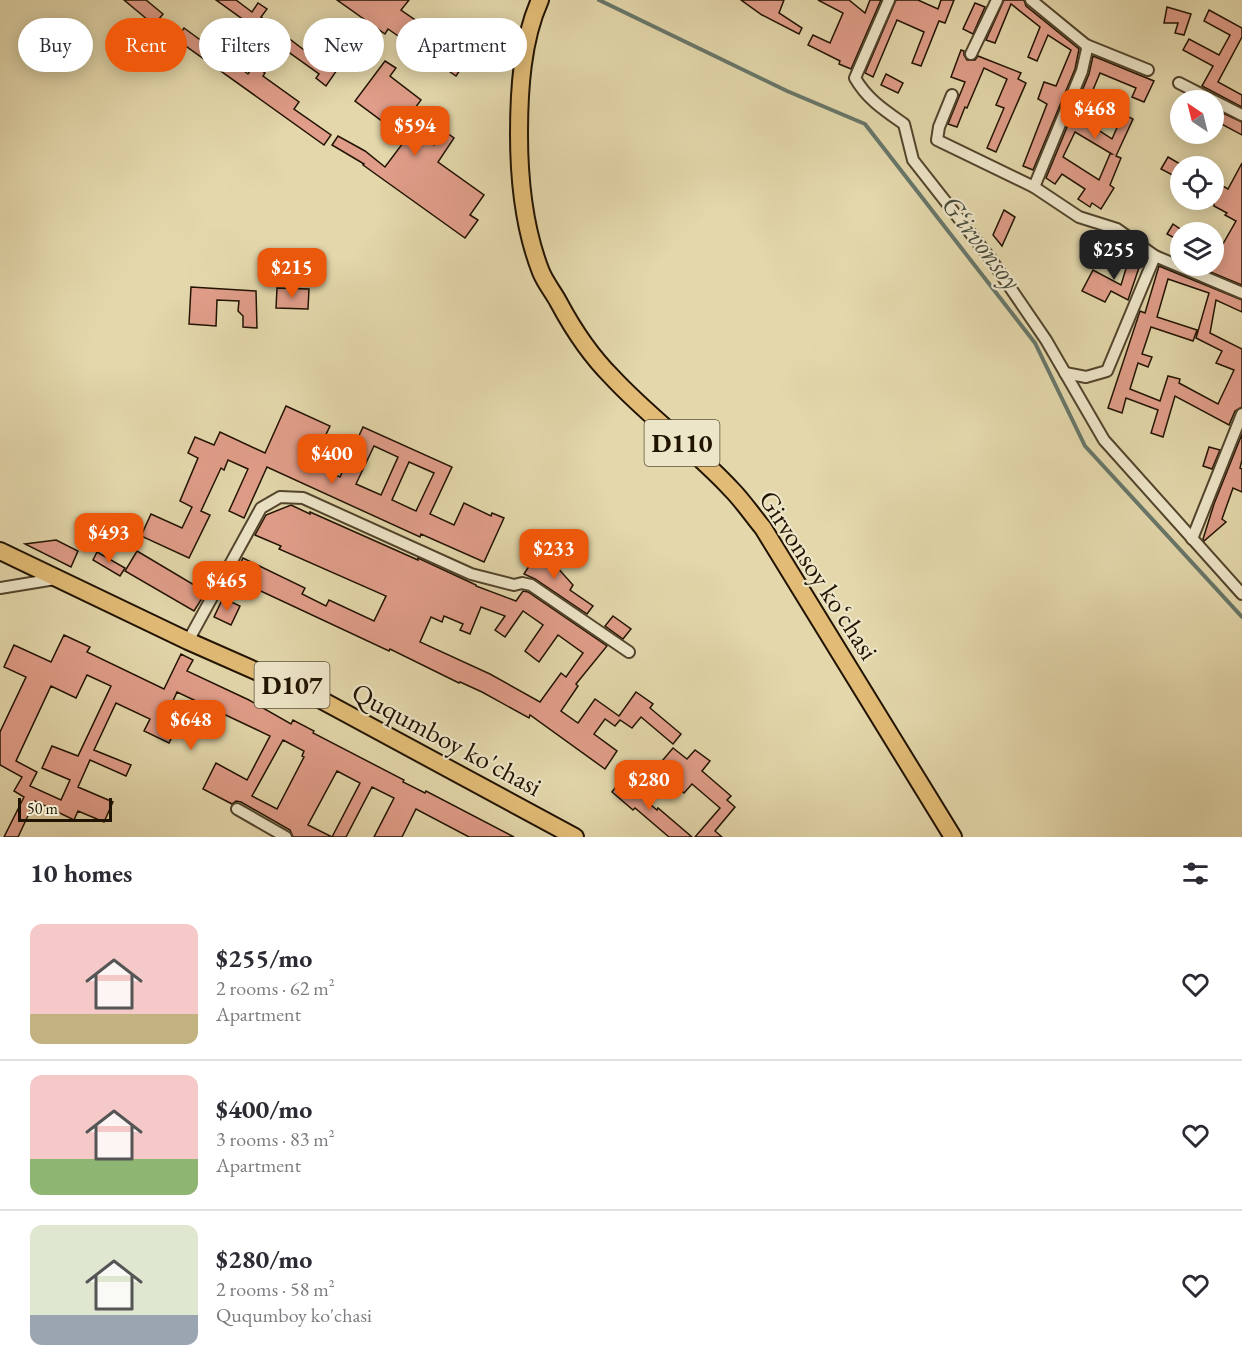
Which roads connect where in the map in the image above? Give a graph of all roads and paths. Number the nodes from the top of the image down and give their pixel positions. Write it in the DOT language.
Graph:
graph roads {
  1 [pos="540,0"];
  2 [pos="889,0"];
  3 [pos="997,0"];
  4 [pos="1031,0"];
  5 [pos="1086,45"];
  6 [pos="971,54"];
  7 [pos="1148,70"];
  8 [pos="1179,83"];
  9 [pos="952,94"];
  10 [pos="1242,115"];
  11 [pos="1034,186"];
  12 [pos="1155,256"];
  13 [pos="1242,293"];
  14 [pos="1065,373"];
  15 [pos="1242,414"];
  16 [pos="1192,539"];
  17 [pos="0,551"];
  18 [pos="56,579"];
  19 [pos="0,580"];
  20 [pos="12,585"];
  21 [pos="0,588"];
  22 [pos="1242,594"];
  23 [pos="188,641"];
  24 [pos="629,652"];
  25 [pos="237,809"];
  26 [pos="286,837"];
  27 [pos="575,837"];
  28 [pos="953,837"];
  1 -- 28 [label="main road, Girvonsoy koʻchasi / D110"];
  2 -- 14 [label="street"];
  3 -- 6 [label="street"];
  4 -- 5 [label="street"];
  5 -- 7 [label="street"];
  5 -- 11 [label="street"];
  8 -- 10 [label="street"];
  9 -- 11 [label="street"];
  11 -- 12 [label="street"];
  12 -- 13 [label="street"];
  12 -- 14 [label="street"];
  14 -- 16 [label="street"];
  15 -- 16 [label="street"];
  16 -- 22 [label="street"];
  17 -- 18 [label="main road, Ququmboy ko'chasi / D107"];
  18 -- 20 [label="street"];
  18 -- 23 [label="main road, Ququmboy ko'chasi / D107"];
  19 -- 20 [label="street"];
  20 -- 21 [label="street"];
  23 -- 24 [label="street"];
  23 -- 27 [label="main road, Ququmboy ko'chasi / D107"];
  25 -- 26 [label="street"];
}
